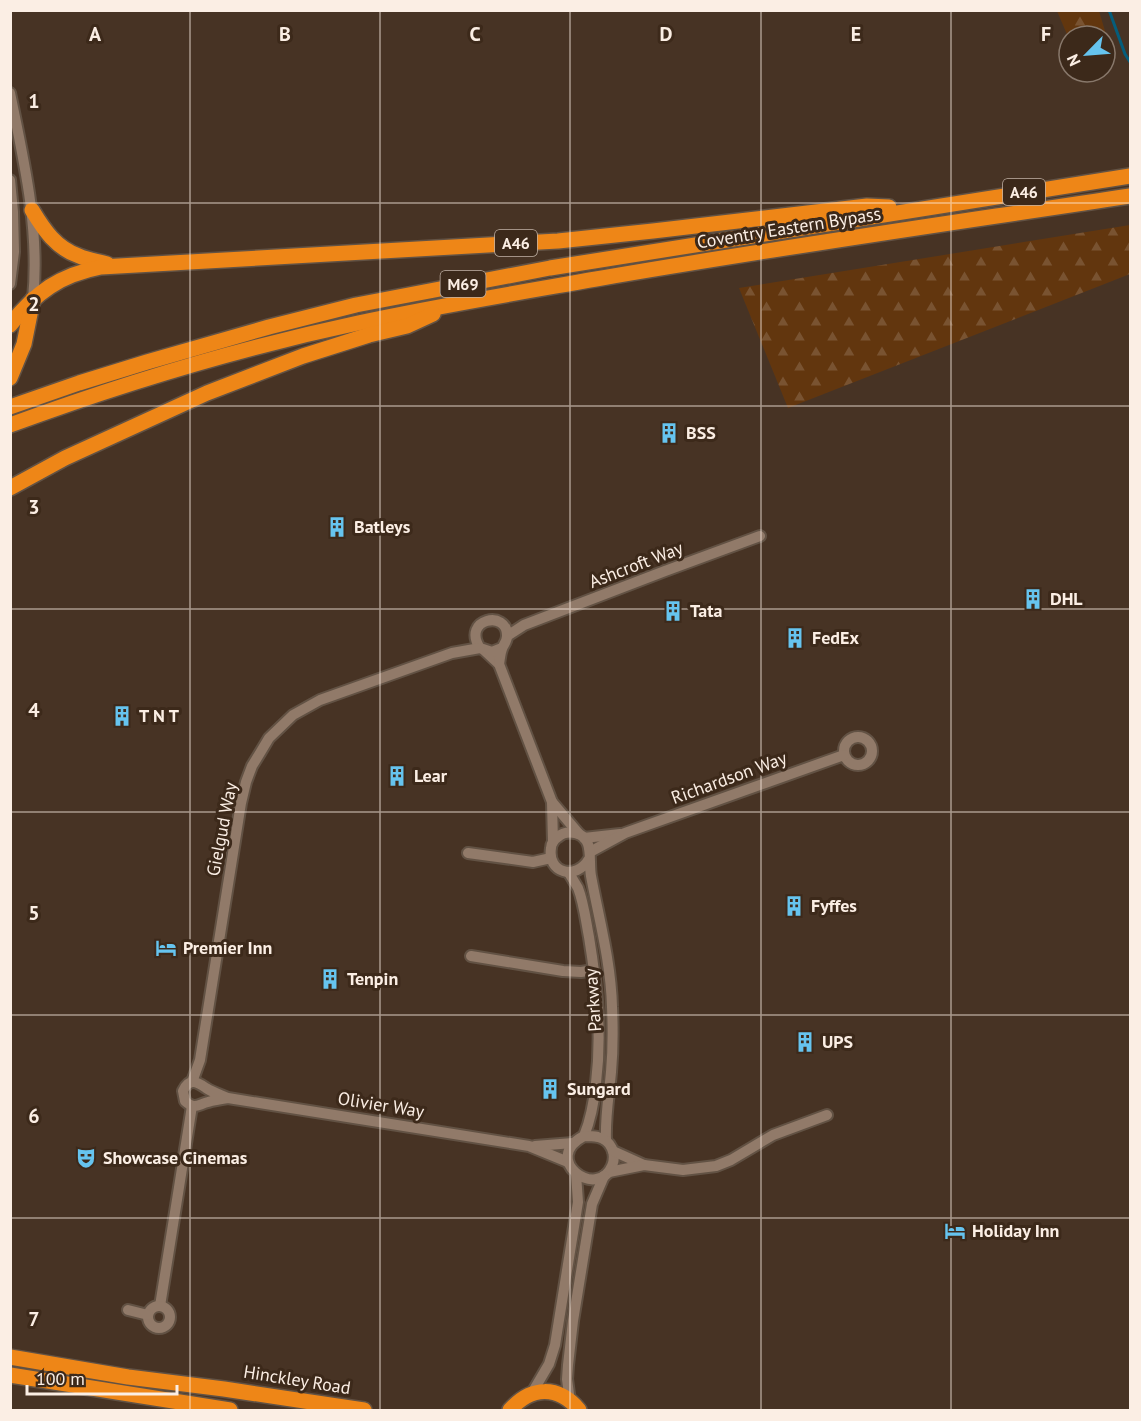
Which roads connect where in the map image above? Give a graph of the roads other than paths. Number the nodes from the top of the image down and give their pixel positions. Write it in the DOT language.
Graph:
graph roads {
  1 [pos="10,93"];
  2 [pos="1131,176"];
  3 [pos="10,180"];
  4 [pos="1131,196"];
  5 [pos="918,208"];
  6 [pos="32,210"];
  7 [pos="112,266"];
  8 [pos="10,284"];
  9 [pos="33,299"];
  10 [pos="454,303"];
  11 [pos="10,325"];
  12 [pos="10,378"];
  13 [pos="14,406"];
  14 [pos="12,425"];
  15 [pos="26,481"];
  16 [pos="10,488"];
  17 [pos="10,496"];
  18 [pos="760,536"];
  19 [pos="503,625"];
  20 [pos="524,625"];
  21 [pos="475,636"];
  22 [pos="507,636"];
  23 [pos="502,648"];
  24 [pos="482,649"];
  25 [pos="452,653"];
  26 [pos="499,664"];
  27 [pos="844,755"];
  28 [pos="552,802"];
  29 [pos="625,833"];
  30 [pos="582,836"];
  31 [pos="553,842"];
  32 [pos="468,853"];
  33 [pos="590,856"];
  34 [pos="551,858"];
  35 [pos="568,873"];
  36 [pos="471,956"];
  37 [pos="594,970"];
  38 [pos="200,1085"];
  39 [pos="228,1098"];
  40 [pos="204,1102"];
  41 [pos="192,1106"];
  42 [pos="827,1115"];
  43 [pos="584,1136"];
  44 [pos="606,1140"];
  45 [pos="573,1143"];
  46 [pos="529,1146"];
  47 [pos="613,1151"];
  48 [pos="568,1161"];
  49 [pos="644,1165"];
  50 [pos="576,1174"];
  51 [pos="606,1174"];
  52 [pos="160,1306"];
  53 [pos="128,1310"];
  54 [pos="148,1315"];
  55 [pos="10,1357"];
  56 [pos="10,1376"];
  57 [pos="532,1393"];
  58 [pos="574,1406"];
  59 [pos="230,1410"];
  60 [pos="364,1410"];
  61 [pos="509,1410"];
  1 -- 6 [label="street"];
  2 -- 5 [label="highway, A46"];
  3 -- 8 [label="street"];
  4 -- 10 [label="highway, Coventry Eastern Bypass / A46"];
  5 -- 7 [label="highway, A46"];
  5 -- 13 [label="highway, M69"];
  6 -- 7 [label="highway, A46"];
  6 -- 9 [label="street"];
  7 -- 9 [label="highway, A46"];
  9 -- 11 [label="highway, A46"];
  9 -- 12 [label="highway"];
  10 -- 14 [label="highway, M69"];
  10 -- 15 [label="highway, A46"];
  15 -- 16 [label="highway, A46"];
  15 -- 17 [label="highway, A46"];
  18 -- 20 [label="street, Ashcroft Way"];
  19 -- 20 [label="street, Ashcroft Way"];
  19 -- 21 [label="street, Ashcroft Way"];
  19 -- 22 [label="street"];
  20 -- 22 [label="street, Ashcroft Way"];
  21 -- 24 [label="street"];
  21 -- 25 [label="street, Gielgud Way"];
  22 -- 23 [label="street"];
  23 -- 24 [label="street"];
  23 -- 26 [label="street"];
  24 -- 25 [label="street, Gielgud Way"];
  24 -- 26 [label="street"];
  25 -- 38 [label="street, Gielgud Way"];
  26 -- 28 [label="street"];
  27 -- 29 [label="street, Richardson Way"];
  28 -- 30 [label="street"];
  28 -- 31 [label="street"];
  29 -- 30 [label="street, Richardson Way"];
  29 -- 33 [label="street, Richardson Way"];
  30 -- 31 [label="street"];
  30 -- 33 [label="street"];
  31 -- 34 [label="street"];
  32 -- 34 [label="street"];
  33 -- 35 [label="street"];
  33 -- 44 [label="street, Parkway"];
  34 -- 35 [label="street"];
  35 -- 37 [label="street, Parkway"];
  36 -- 37 [label="street"];
  37 -- 43 [label="street, Parkway"];
  38 -- 39 [label="street, Olivier Way"];
  38 -- 40 [label="street"];
  38 -- 41 [label="street"];
  39 -- 40 [label="street, Olivier Way"];
  39 -- 46 [label="street, Olivier Way"];
  40 -- 41 [label="street"];
  41 -- 52 [label="street"];
  42 -- 49 [label="street"];
  43 -- 44 [label="street"];
  43 -- 45 [label="street"];
  44 -- 47 [label="street"];
  45 -- 46 [label="street, Olivier Way"];
  45 -- 48 [label="street"];
  46 -- 48 [label="street, Olivier Way"];
  47 -- 49 [label="street"];
  47 -- 51 [label="street"];
  48 -- 50 [label="street"];
  49 -- 51 [label="street"];
  50 -- 51 [label="street"];
  50 -- 57 [label="street"];
  51 -- 58 [label="street"];
  52 -- 54 [label="street"];
  52 -- 54 [label="street"];
  53 -- 54 [label="street"];
  55 -- 60 [label="highway, Hinckley Road"];
  56 -- 59 [label="highway"];
  57 -- 58 [label="highway"];
  57 -- 61 [label="highway"];
}
